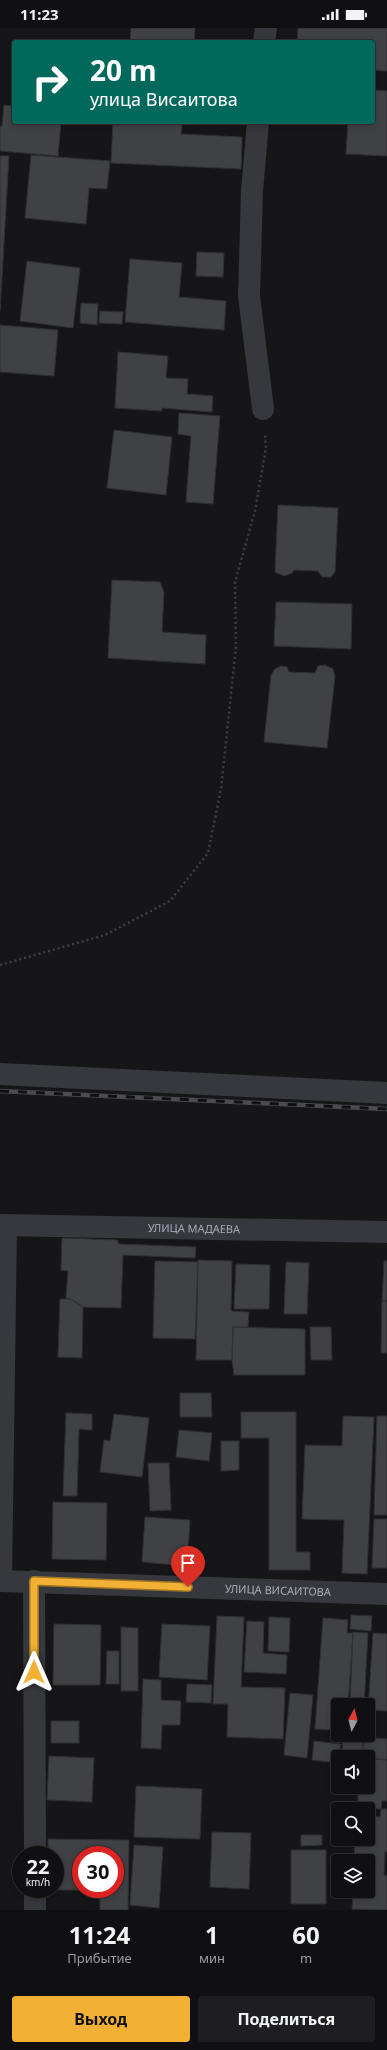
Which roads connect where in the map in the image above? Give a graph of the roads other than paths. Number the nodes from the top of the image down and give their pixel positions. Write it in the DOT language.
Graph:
graph roads {
  1 [pos="266,28"];
  2 [pos="264,40"];
  3 [pos="258,124"];
  4 [pos="263,409"];
  5 [pos="0,1074"];
  6 [pos="387,1093"];
  7 [pos="3,1226"];
  8 [pos="387,1232"];
  9 [pos="0,1581"];
  10 [pos="34,1581"];
  11 [pos="387,1594"];
  12 [pos="35,1846"];
  13 [pos="35,1898"];
  14 [pos="35,1910"];
  1 -- 2 [label="street"];
  3 -- 4 [label="street"];
  5 -- 6 [label="street"];
  7 -- 8 [label="street, УЛИЦА МАДАЕВА"];
  7 -- 9 [label="street"];
  9 -- 10 [label="street, УЛИЦА ВИСАИТОВА"];
  10 -- 11 [label="street, УЛИЦА ВИСАИТОВА"];
  10 -- 12 [label="street"];
  13 -- 14 [label="street"];
}
